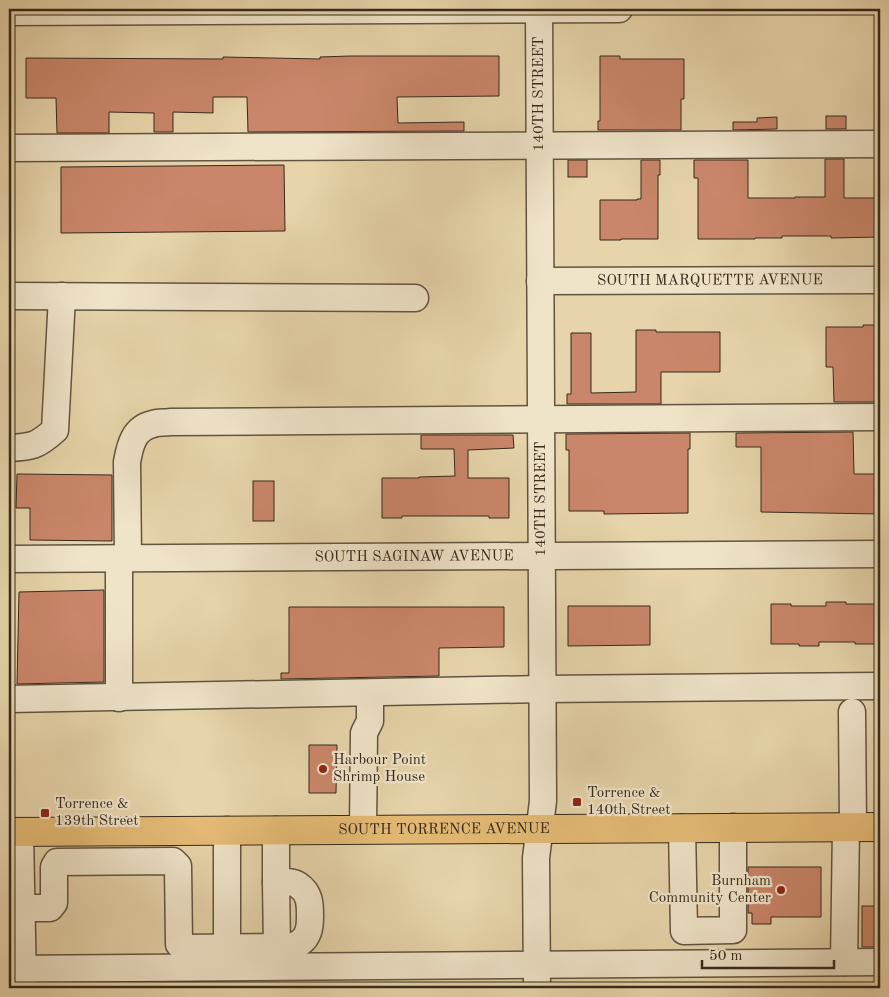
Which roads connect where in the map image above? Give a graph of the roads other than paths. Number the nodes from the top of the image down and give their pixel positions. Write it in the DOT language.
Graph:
graph roads {
  1 [pos="538,9"];
  2 [pos="619,9"];
  3 [pos="9,12"];
  4 [pos="880,144"];
  5 [pos="539,146"];
  6 [pos="9,148"];
  7 [pos="880,280"];
  8 [pos="540,281"];
  9 [pos="9,296"];
  10 [pos="62,296"];
  11 [pos="415,298"];
  12 [pos="880,417"];
  13 [pos="541,419"];
  14 [pos="9,448"];
  15 [pos="880,554"];
  16 [pos="542,556"];
  17 [pos="124,558"];
  18 [pos="9,559"];
  19 [pos="880,686"];
  20 [pos="542,689"];
  21 [pos="370,693"];
  22 [pos="120,698"];
  23 [pos="9,699"];
  24 [pos="852,712"];
  25 [pos="880,826"];
  26 [pos="733,827"];
  27 [pos="850,827"];
  28 [pos="539,828"];
  29 [pos="682,828"];
  30 [pos="227,830"];
  31 [pos="276,830"];
  32 [pos="363,830"];
  33 [pos="14,832"];
  34 [pos="22,908"];
  35 [pos="228,948"];
  36 [pos="265,954"];
  37 [pos="844,962"];
  38 [pos="880,962"];
  39 [pos="18,975"];
  40 [pos="537,976"];
  1 -- 2 [label="street"];
  1 -- 3 [label="street"];
  1 -- 5 [label="street, 140TH STREET"];
  4 -- 5 [label="street"];
  5 -- 6 [label="street"];
  5 -- 8 [label="street, 140TH STREET"];
  7 -- 8 [label="street, SOUTH MARQUETTE AVENUE"];
  8 -- 13 [label="street, 140TH STREET"];
  9 -- 10 [label="street"];
  10 -- 11 [label="street"];
  10 -- 14 [label="street"];
  12 -- 13 [label="street"];
  13 -- 16 [label="street, 140TH STREET"];
  13 -- 17 [label="street"];
  15 -- 16 [label="street, SOUTH SAGINAW AVENUE"];
  16 -- 17 [label="street, SOUTH SAGINAW AVENUE"];
  16 -- 20 [label="street, 140TH STREET"];
  17 -- 18 [label="street, SOUTH SAGINAW AVENUE"];
  17 -- 22 [label="street"];
  19 -- 20 [label="street"];
  20 -- 21 [label="street"];
  20 -- 28 [label="street, 140TH STREET"];
  21 -- 22 [label="street"];
  21 -- 32 [label="street"];
  22 -- 23 [label="street"];
  24 -- 27 [label="street"];
  25 -- 27 [label="main road, SOUTH TORRENCE AVENUE"];
  26 -- 27 [label="main road, SOUTH TORRENCE AVENUE"];
  26 -- 29 [label="main road, SOUTH TORRENCE AVENUE"];
  26 -- 29 [label="street"];
  27 -- 37 [label="street"];
  28 -- 29 [label="main road, SOUTH TORRENCE AVENUE"];
  28 -- 32 [label="main road, SOUTH TORRENCE AVENUE"];
  28 -- 40 [label="street, 140TH STREET"];
  30 -- 31 [label="main road, SOUTH TORRENCE AVENUE"];
  30 -- 33 [label="main road, SOUTH TORRENCE AVENUE"];
  30 -- 35 [label="street"];
  31 -- 32 [label="main road, SOUTH TORRENCE AVENUE"];
  31 -- 36 [label="street"];
  33 -- 34 [label="street"];
  34 -- 35 [label="street"];
  34 -- 39 [label="street"];
  35 -- 36 [label="street"];
  36 -- 39 [label="street"];
  36 -- 40 [label="street"];
  37 -- 38 [label="street"];
  37 -- 40 [label="street"];
}
